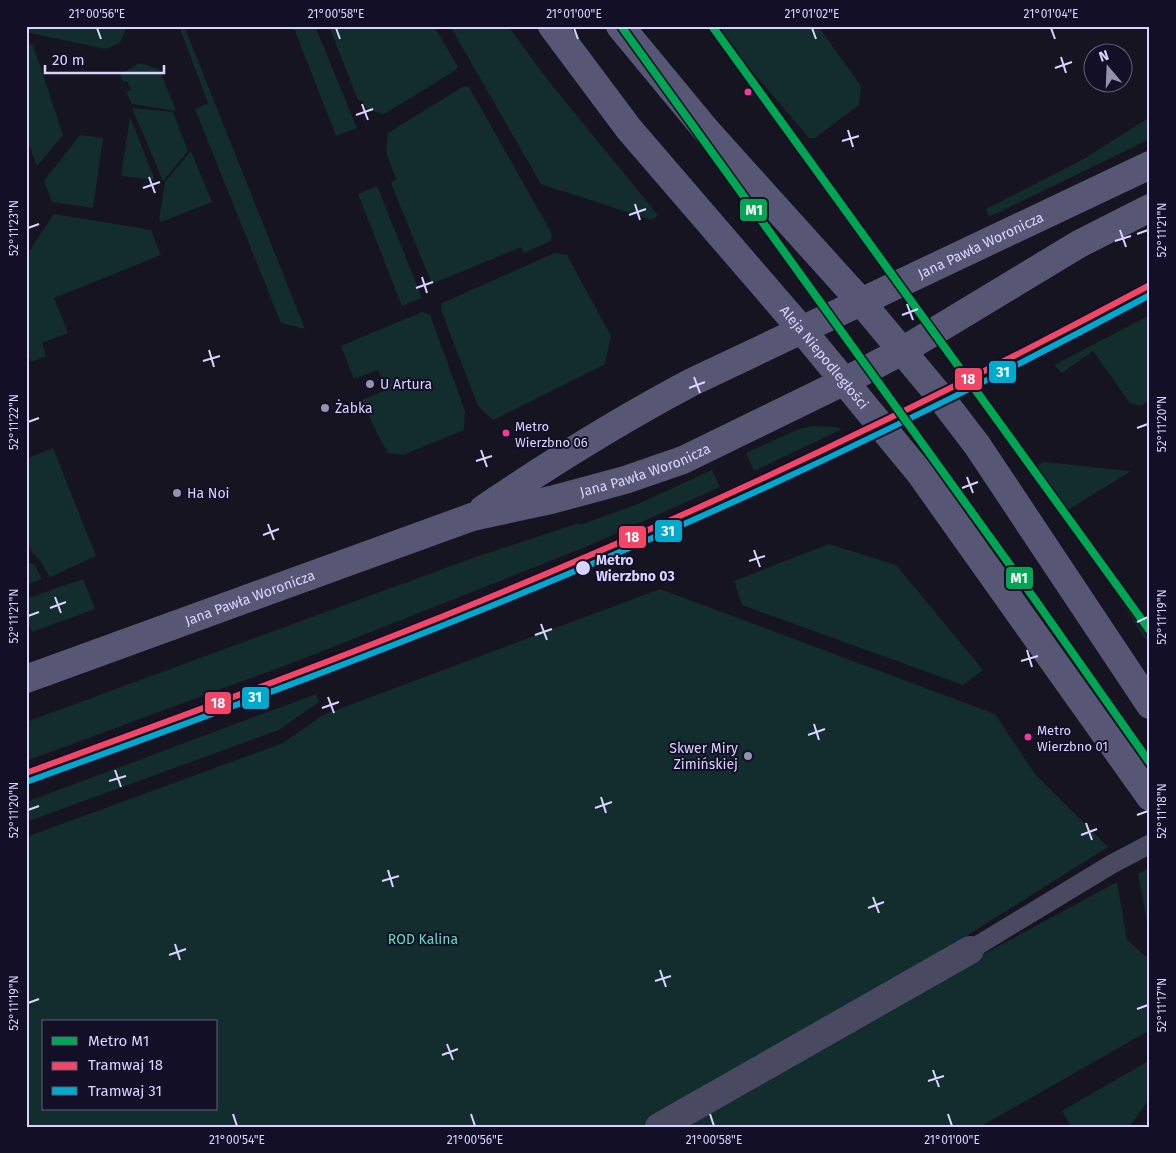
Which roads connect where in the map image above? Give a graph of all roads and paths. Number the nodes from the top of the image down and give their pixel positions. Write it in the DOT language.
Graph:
graph roads {
  1 [pos="552,26"];
  2 [pos="620,26"];
  3 [pos="1150,165"];
  4 [pos="1150,208"];
  5 [pos="862,303"];
  6 [pos="802,330"];
  7 [pos="902,350"];
  8 [pos="845,381"];
  9 [pos="472,517"];
  10 [pos="26,679"];
  11 [pos="1150,705"];
  12 [pos="1150,797"];
  13 [pos="1150,844"];
  14 [pos="970,950"];
  15 [pos="659,1127"];
  1 -- 6 [label="street, Aleja Niepodległości"];
  2 -- 5 [label="street"];
  3 -- 5 [label="street, Jana Pawła Woronicza"];
  4 -- 7 [label="street, Jana Pawła Woronicza"];
  5 -- 6 [label="street, Jana Pawła Woronicza"];
  5 -- 7 [label="street"];
  6 -- 8 [label="street, Aleja Niepodległości"];
  6 -- 9 [label="street, Jana Pawła Woronicza"];
  7 -- 8 [label="street, Jana Pawła Woronicza"];
  7 -- 11 [label="street"];
  8 -- 9 [label="street, Jana Pawła Woronicza"];
  8 -- 12 [label="street, Aleja Niepodległości"];
  9 -- 10 [label="street, Jana Pawła Woronicza"];
  13 -- 14 [label="lane"];
  14 -- 15 [label="street"];
}
